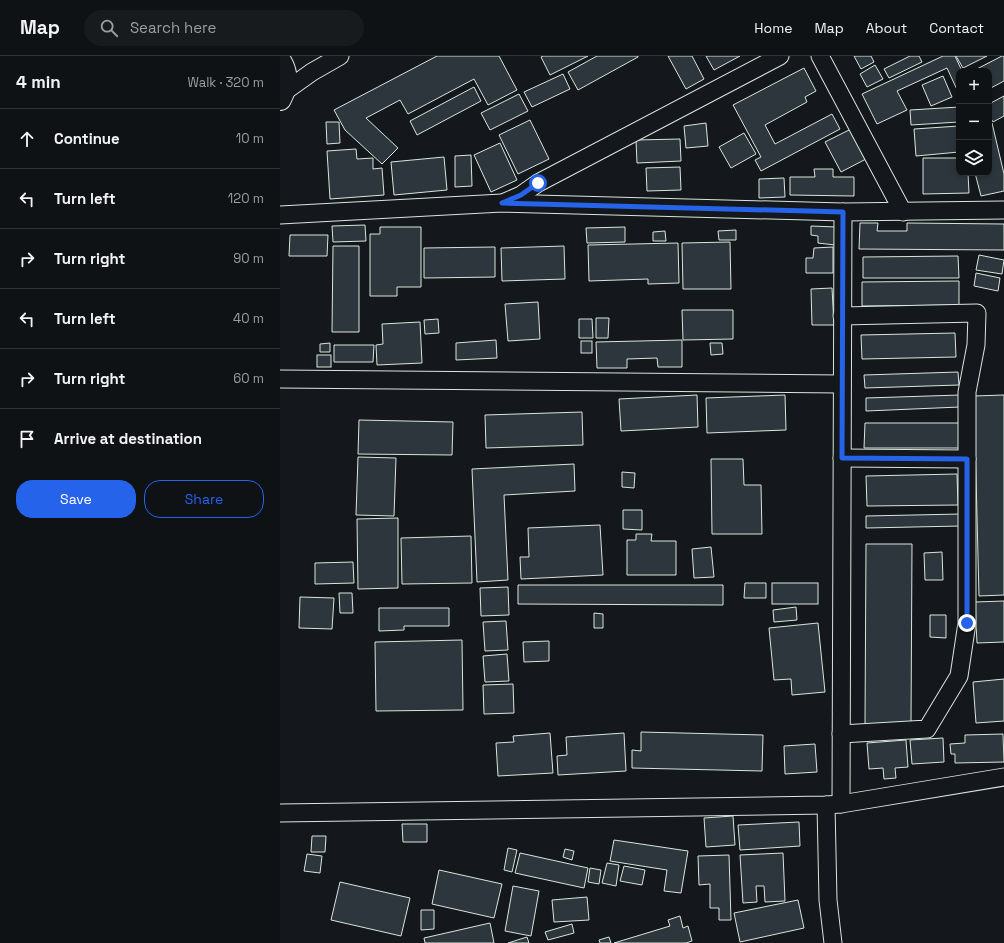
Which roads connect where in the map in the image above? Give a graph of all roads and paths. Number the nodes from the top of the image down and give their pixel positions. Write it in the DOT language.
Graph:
graph roads {
  1 [pos="340,56"];
  2 [pos="780,56"];
  3 [pos="820,56"];
  4 [pos="280,60"];
  5 [pos="282,96"];
  6 [pos="502,203"];
  7 [pos="1004,210"];
  8 [pos="843,212"];
  9 [pos="903,212"];
  10 [pos="280,215"];
  11 [pos="842,316"];
  12 [pos="280,379"];
  13 [pos="842,384"];
  14 [pos="842,458"];
  15 [pos="967,459"];
  16 [pos="842,734"];
  17 [pos="1004,777"];
  18 [pos="834,804"];
  19 [pos="280,813"];
  20 [pos="829,942"];
  1 -- 5 [label="street"];
  2 -- 6 [label="street"];
  3 -- 9 [label="street"];
  4 -- 5 [label="highway"];
  6 -- 8 [label="street"];
  6 -- 10 [label="street"];
  7 -- 9 [label="street"];
  8 -- 9 [label="street"];
  8 -- 11 [label="street"];
  11 -- 13 [label="street"];
  11 -- 15 [label="street"];
  12 -- 13 [label="street"];
  13 -- 14 [label="street"];
  14 -- 15 [label="street"];
  14 -- 16 [label="street"];
  15 -- 16 [label="street"];
  16 -- 18 [label="street"];
  17 -- 18 [label="street"];
  18 -- 19 [label="street"];
  18 -- 20 [label="street"];
}
